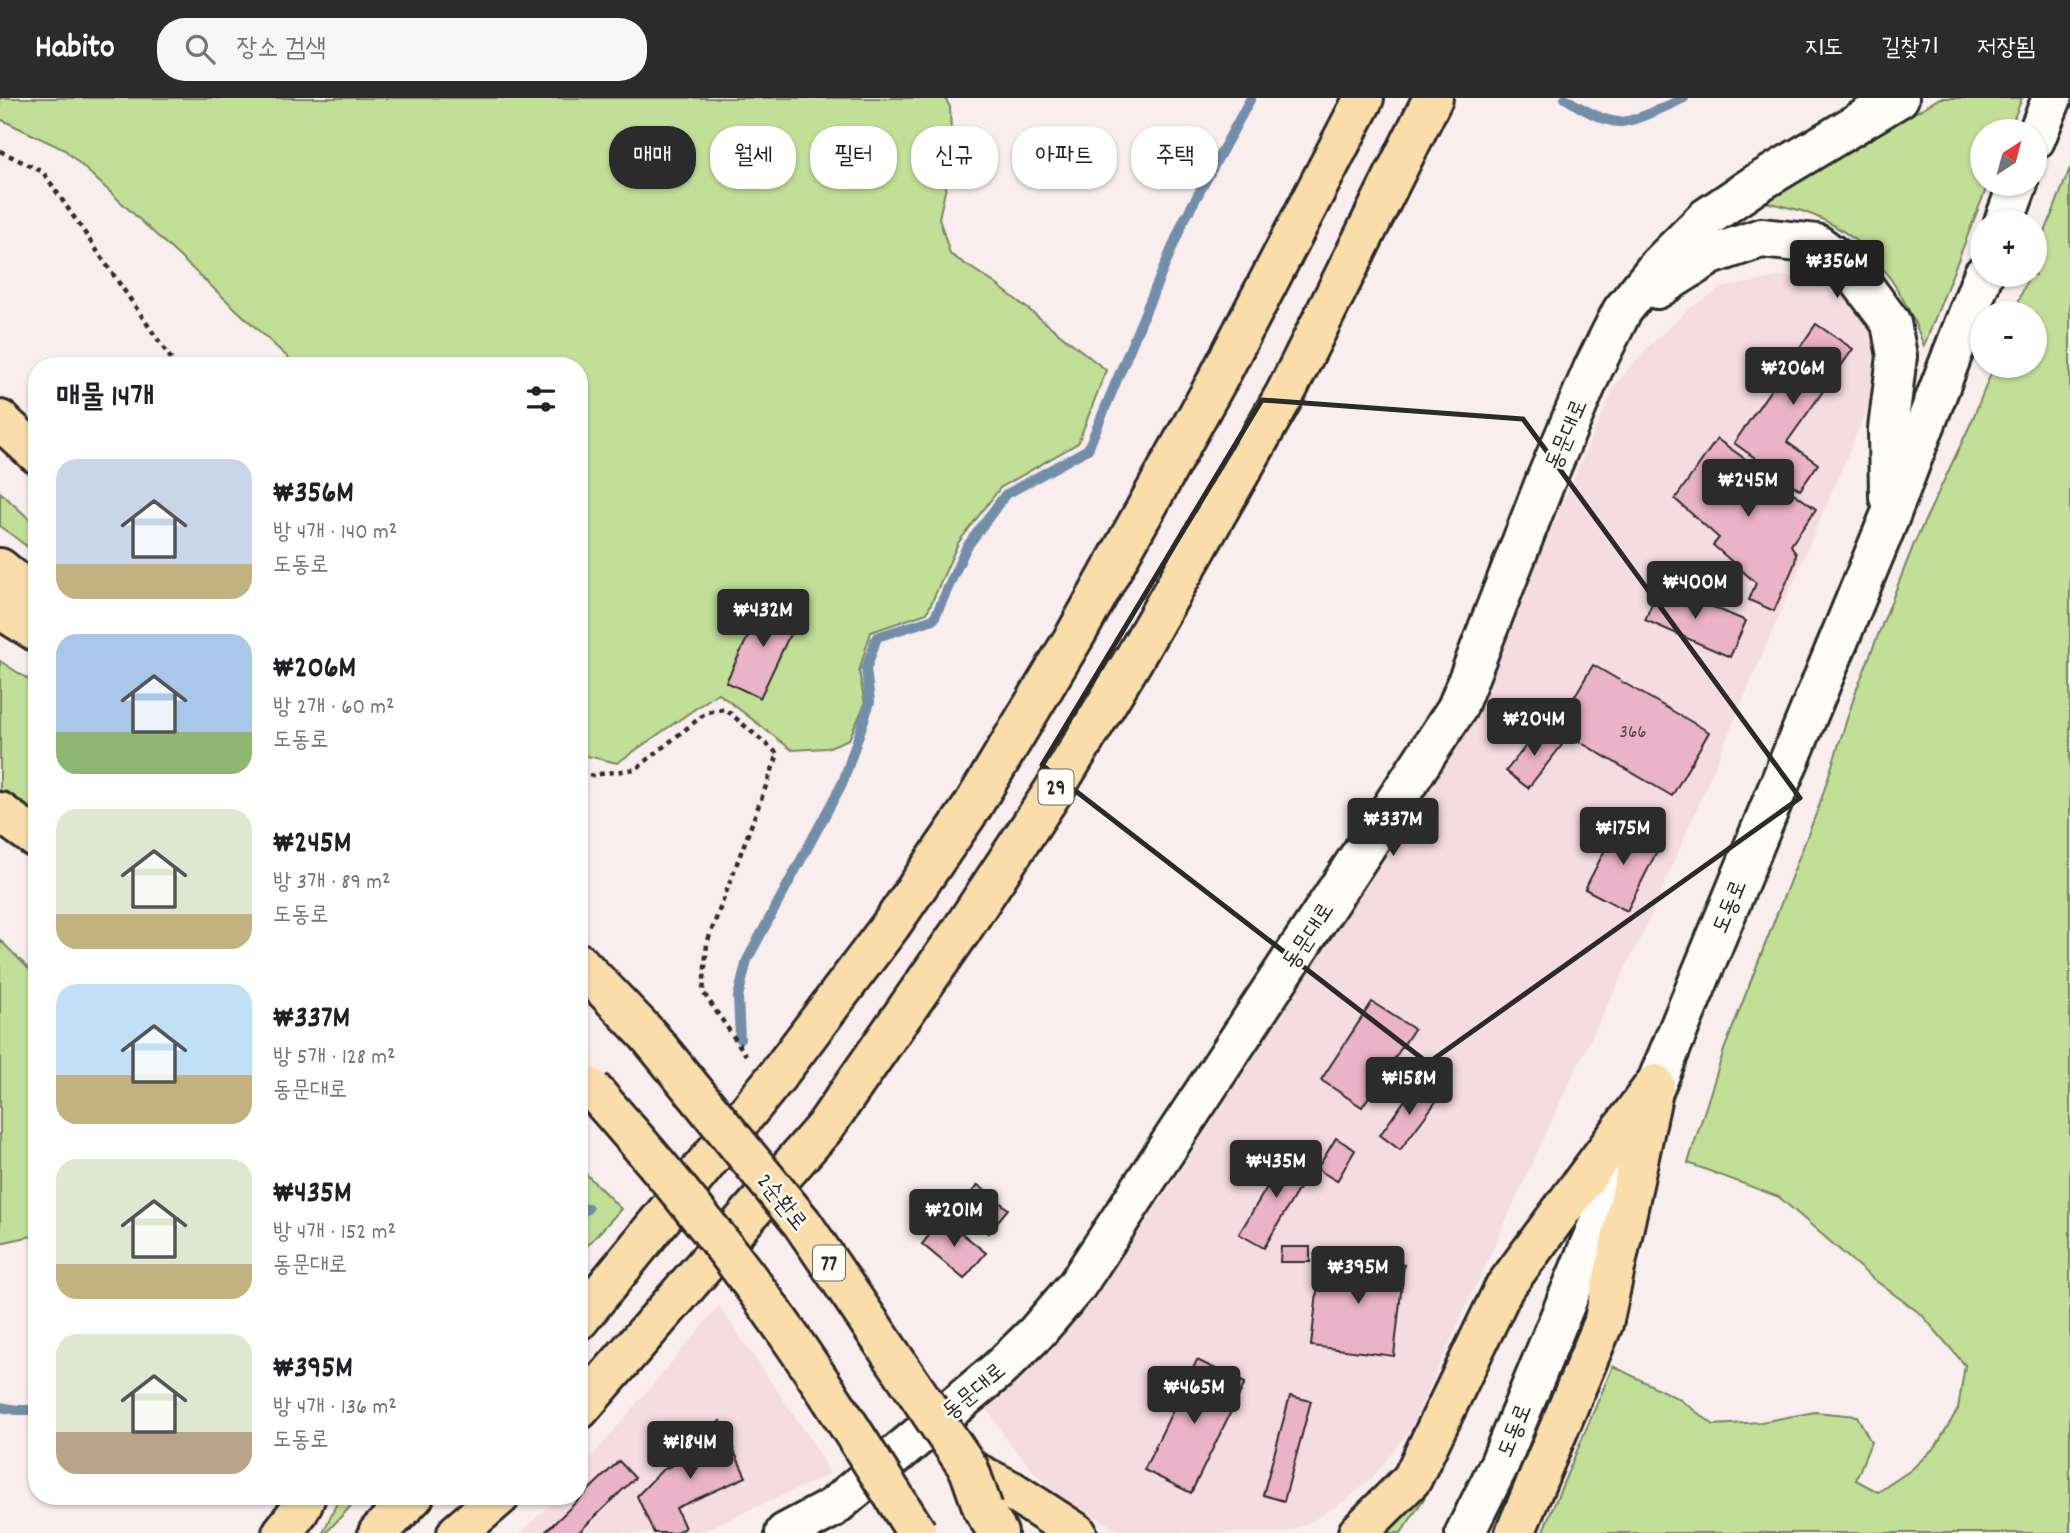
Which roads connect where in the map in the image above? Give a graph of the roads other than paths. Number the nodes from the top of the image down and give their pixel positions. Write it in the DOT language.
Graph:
graph roads {
  1 [pos="1364,98"];
  2 [pos="1433,98"];
  3 [pos="1899,98"];
  4 [pos="2052,98"];
  5 [pos="2044,119"];
  6 [pos="1978,287"];
  7 [pos="1622,311"];
  8 [pos="0,420"];
  9 [pos="28,445"];
  10 [pos="1890,516"];
  11 [pos="0,568"];
  12 [pos="28,591"];
  13 [pos="0,609"];
  14 [pos="28,626"];
  15 [pos="0,812"];
  16 [pos="28,832"];
  17 [pos="588,972"];
  18 [pos="1655,1084"];
  19 [pos="588,1085"];
  20 [pos="588,1309"];
  21 [pos="588,1400"];
  22 [pos="302,1505"];
  23 [pos="405,1505"];
  24 [pos="490,1505"];
  25 [pos="997,1511"];
  26 [pos="282,1533"];
  27 [pos="378,1533"];
  28 [pos="457,1533"];
  29 [pos="785,1533"];
  30 [pos="917,1533"];
  31 [pos="1077,1533"];
  32 [pos="1358,1533"];
  33 [pos="1465,1533"];
  34 [pos="1515,1533"];
  1 -- 20 [label="main road"];
  2 -- 21 [label="main road, 29"];
  3 -- 7 [label="main road, 동문대로"];
  4 -- 5 [label="main road"];
  6 -- 10 [label="main road, 도동로"];
  7 -- 10 [label="main road"];
  7 -- 29 [label="main road, 동문대로"];
  8 -- 9 [label="main road"];
  10 -- 18 [label="main road, 도동로"];
  11 -- 12 [label="main road"];
  13 -- 14 [label="main road"];
  15 -- 16 [label="main road"];
  17 -- 25 [label="main road, 2순환로 / 77, bridge"];
  18 -- 32 [label="main road"];
  18 -- 33 [label="main road, 도동로"];
  18 -- 34 [label="main road"];
  19 -- 30 [label="main road, bridge"];
  22 -- 26 [label="main road"];
  23 -- 27 [label="main road"];
  24 -- 28 [label="main road"];
  25 -- 31 [label="main road"];
}
